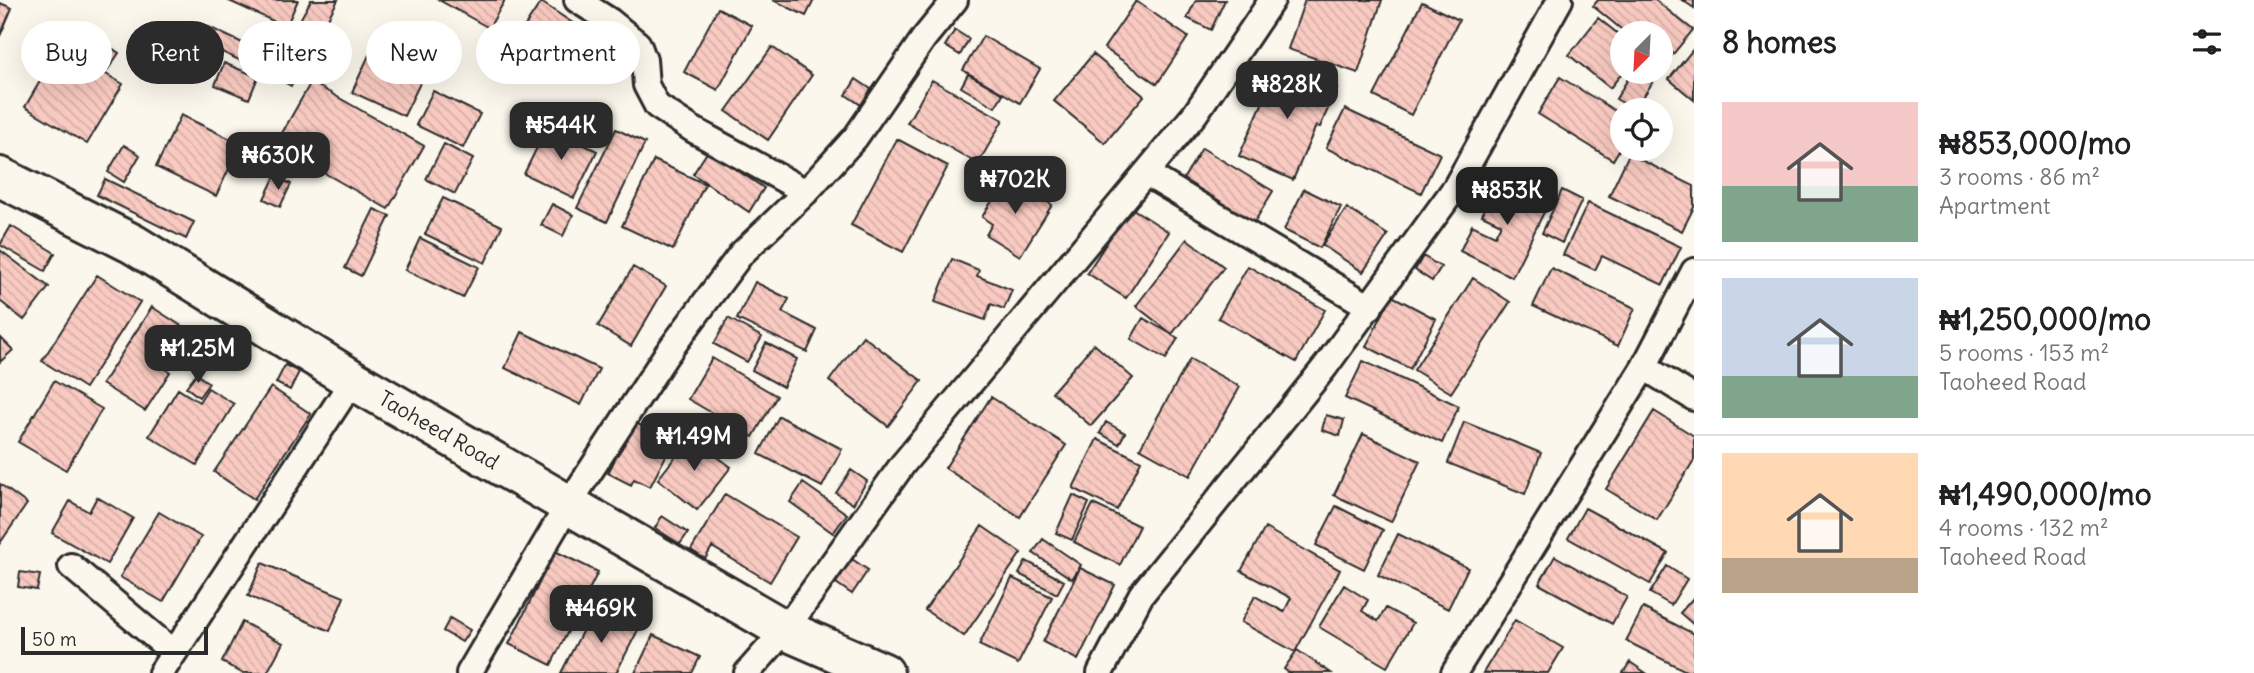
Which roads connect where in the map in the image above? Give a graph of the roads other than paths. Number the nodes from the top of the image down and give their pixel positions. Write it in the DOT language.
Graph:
graph roads {
  1 [pos="577,0"];
  2 [pos="955,0"];
  3 [pos="1272,0"];
  4 [pos="1560,0"];
  5 [pos="1147,174"];
  6 [pos="0,177"];
  7 [pos="806,192"];
  8 [pos="1694,271"];
  9 [pos="1370,307"];
  10 [pos="1644,367"];
  11 [pos="353,380"];
  12 [pos="1694,398"];
  13 [pos="568,505"];
  14 [pos="71,566"];
  15 [pos="785,630"];
  16 [pos="168,663"];
  17 [pos="469,673"];
  18 [pos="747,673"];
  19 [pos="884,673"];
  20 [pos="1100,673"];
  21 [pos="1454,673"];
  1 -- 7 [label="street"];
  2 -- 7 [label="street"];
  3 -- 5 [label="street"];
  4 -- 9 [label="street"];
  5 -- 9 [label="street"];
  5 -- 15 [label="street"];
  6 -- 11 [label="main road, Taoheed Road"];
  7 -- 13 [label="street"];
  8 -- 10 [label="street"];
  9 -- 20 [label="street"];
  10 -- 12 [label="street"];
  10 -- 21 [label="street"];
  11 -- 13 [label="main road, Taoheed Road"];
  11 -- 16 [label="street"];
  13 -- 15 [label="main road, Taoheed Road"];
  13 -- 17 [label="street"];
  14 -- 16 [label="street"];
  15 -- 18 [label="street"];
  15 -- 19 [label="main road, Taoheed Road"];
}
